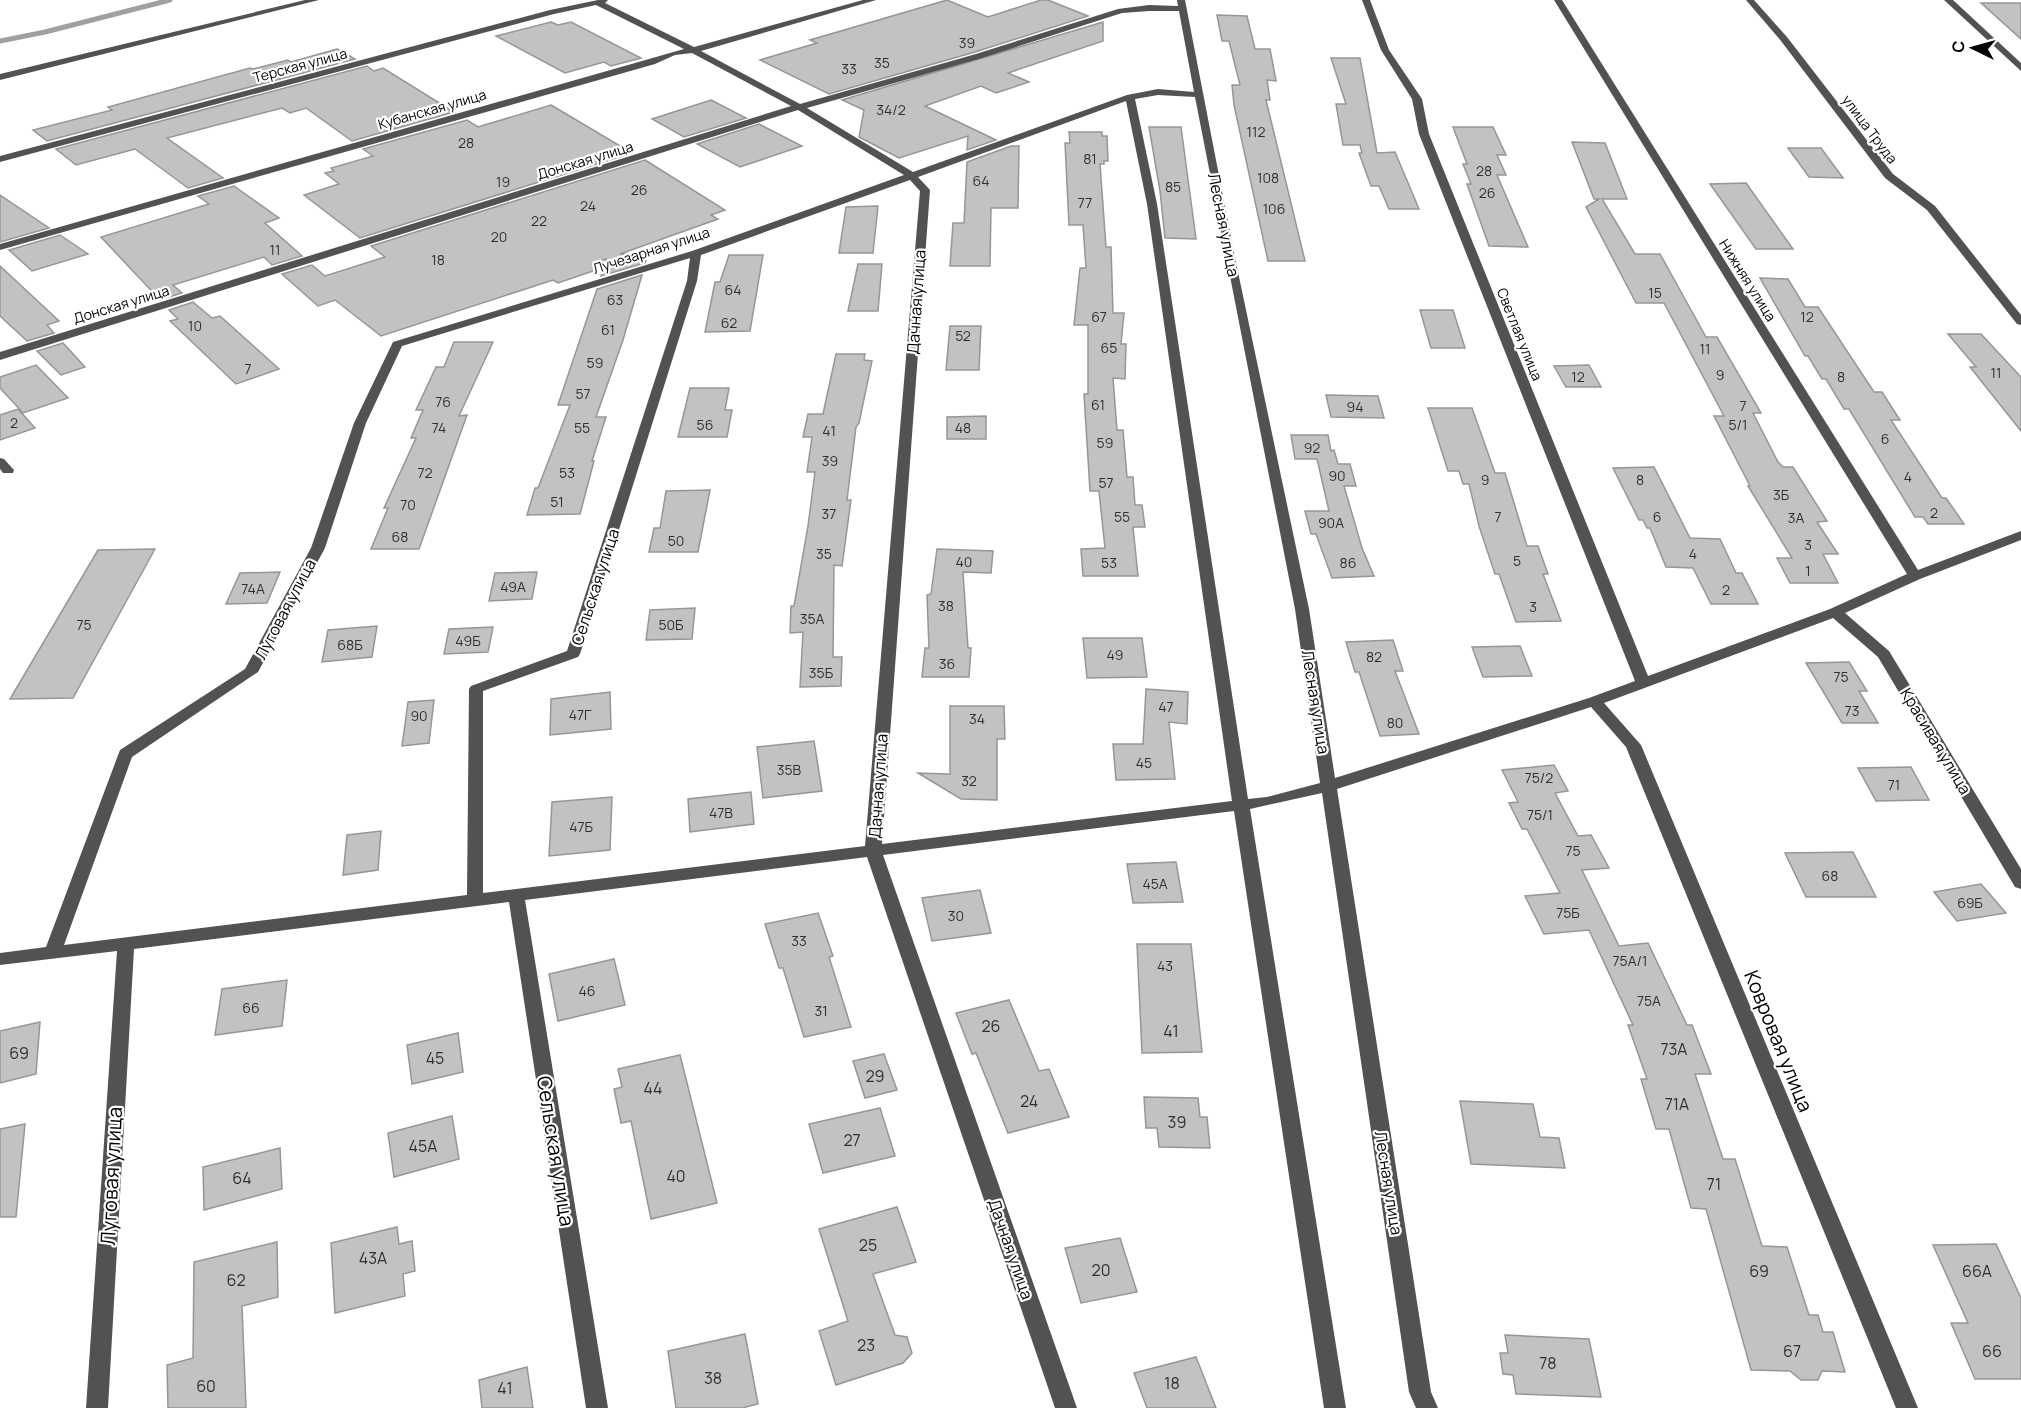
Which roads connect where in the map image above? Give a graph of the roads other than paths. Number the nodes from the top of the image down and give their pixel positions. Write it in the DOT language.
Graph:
graph roads {
  1 [pos="315,0"];
  2 [pos="608,0"];
  3 [pos="872,0"];
  4 [pos="1366,0"];
  5 [pos="1558,0"];
  6 [pos="1750,0"];
  7 [pos="1948,0"];
  8 [pos="598,3"];
  9 [pos="1182,4"];
  10 [pos="693,50"];
  11 [pos="2021,68"];
  12 [pos="0,77"];
  13 [pos="1199,95"];
  14 [pos="1130,97"];
  15 [pos="799,107"];
  16 [pos="0,159"];
  17 [pos="911,175"];
  18 [pos="0,248"];
  19 [pos="696,253"];
  20 [pos="2021,322"];
  21 [pos="397,344"];
  22 [pos="0,356"];
  23 [pos="2021,534"];
  24 [pos="1915,576"];
  25 [pos="1835,612"];
  26 [pos="1643,682"];
  27 [pos="1594,701"];
  28 [pos="1329,786"];
  29 [pos="1241,805"];
  30 [pos="873,850"];
  31 [pos="2021,883"];
  32 [pos="516,895"];
  33 [pos="475,900"];
  34 [pos="126,944"];
  35 [pos="53,952"];
  36 [pos="0,959"];
  37 [pos="97,1408"];
  38 [pos="597,1408"];
  39 [pos="1066,1408"];
  40 [pos="1335,1408"];
  41 [pos="1427,1408"];
  42 [pos="1906,1408"];
  1 -- 12 [label="street"];
  2 -- 8 [label="street, Терская улица"];
  3 -- 10 [label="street, Кубанская улица"];
  4 -- 26 [label="street, Светлая улица"];
  5 -- 24 [label="street, Нижняя улица"];
  6 -- 20 [label="street, улица Труда"];
  7 -- 11 [label="street"];
  8 -- 10 [label="street"];
  8 -- 16 [label="street, Терская улица"];
  9 -- 13 [label="street, Лесная улица"];
  9 -- 15 [label="street, Донская улица"];
  10 -- 15 [label="street"];
  10 -- 18 [label="street, Кубанская улица"];
  13 -- 14 [label="street, Лучезарная улица"];
  13 -- 28 [label="street, Лесная улица"];
  14 -- 17 [label="street, Лучезарная улица"];
  14 -- 29 [label="street"];
  15 -- 17 [label="street"];
  15 -- 22 [label="street, Донская улица"];
  17 -- 19 [label="street, Лучезарная улица"];
  17 -- 30 [label="street, Дачная улица"];
  19 -- 21 [label="street, Лучезарная улица"];
  19 -- 33 [label="street, Сельская улица"];
  21 -- 35 [label="street, Луговая улица"];
  23 -- 24 [label="street"];
  24 -- 25 [label="street"];
  25 -- 26 [label="street"];
  25 -- 31 [label="street, Красивая улица"];
  26 -- 27 [label="street"];
  27 -- 28 [label="street"];
  27 -- 42 [label="street, Ковровая улица"];
  28 -- 29 [label="street"];
  28 -- 41 [label="street, Лесная улица"];
  29 -- 30 [label="street"];
  29 -- 40 [label="street"];
  30 -- 32 [label="street"];
  30 -- 39 [label="street, Дачная улица"];
  32 -- 33 [label="street"];
  32 -- 38 [label="street, Сельская улица"];
  33 -- 34 [label="street"];
  34 -- 35 [label="street"];
  34 -- 37 [label="street, Луговая улица"];
  35 -- 36 [label="street"];
}
